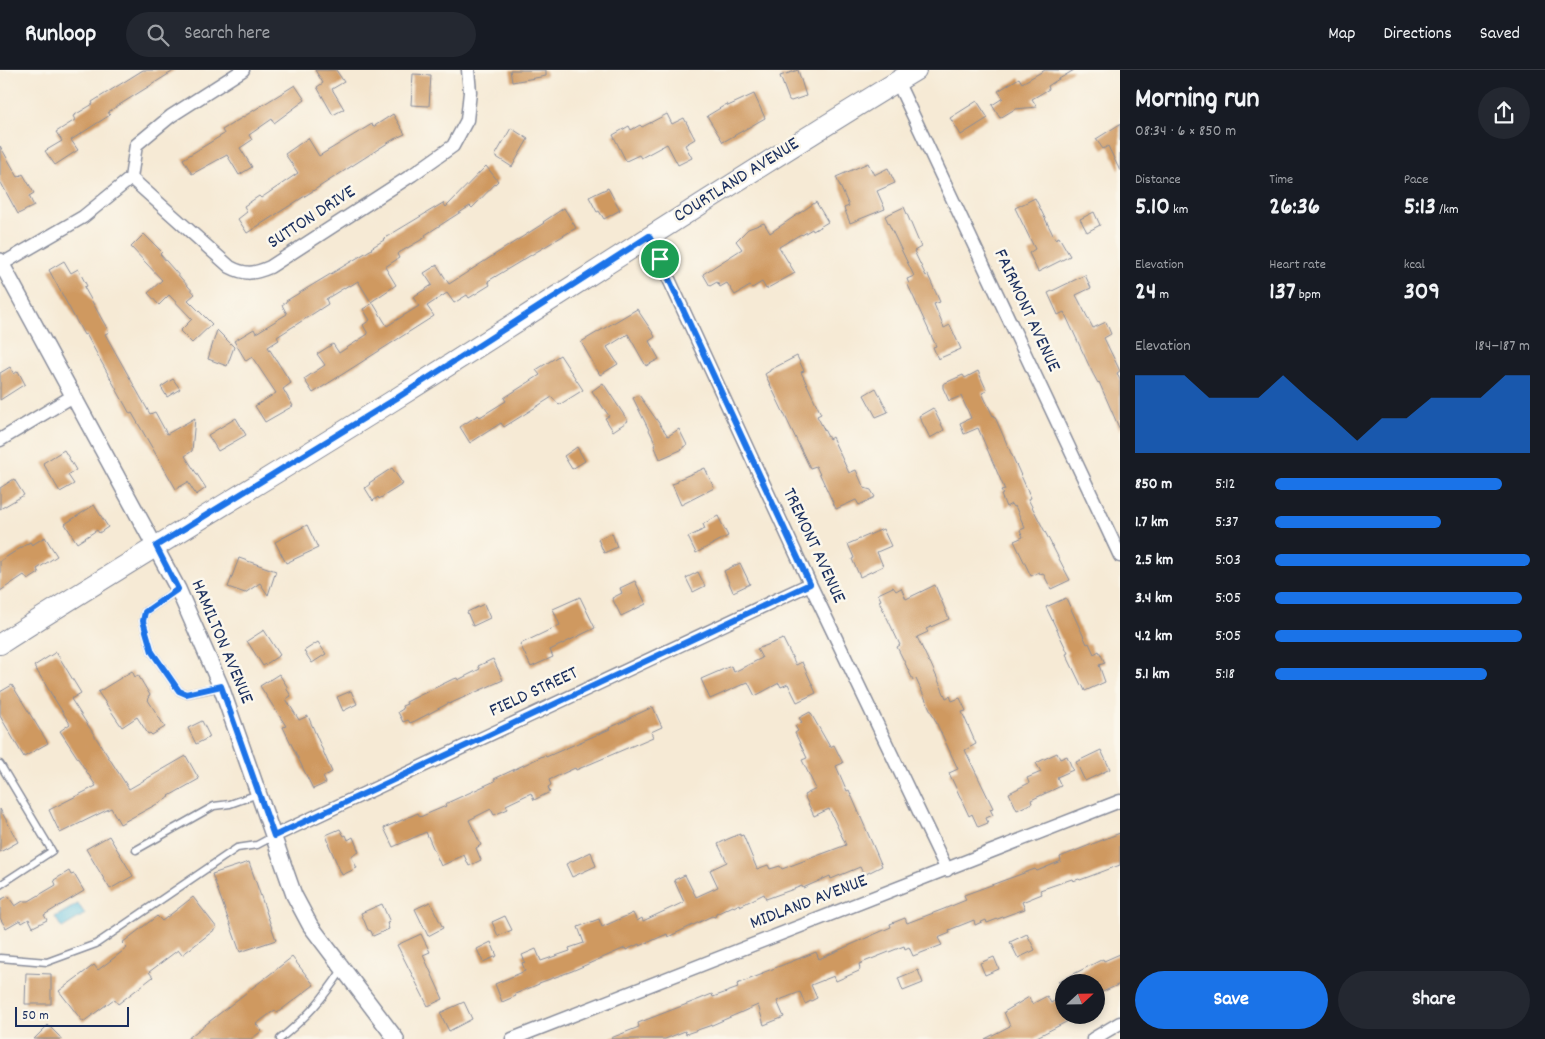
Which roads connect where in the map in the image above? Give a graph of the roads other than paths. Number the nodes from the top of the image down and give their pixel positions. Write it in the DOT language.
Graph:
graph roads {
  1 [pos="243,70"];
  2 [pos="468,70"];
  3 [pos="916,70"];
  4 [pos="897,81"];
  5 [pos="131,178"];
  6 [pos="649,236"];
  7 [pos="1,262"];
  8 [pos="73,396"];
  9 [pos="0,440"];
  10 [pos="156,546"];
  11 [pos="1120,556"];
  12 [pos="810,584"];
  13 [pos="178,589"];
  14 [pos="0,644"];
  15 [pos="221,686"];
  16 [pos="0,764"];
  17 [pos="258,794"];
  18 [pos="1120,801"];
  19 [pos="274,836"];
  20 [pos="136,850"];
  21 [pos="947,870"];
  22 [pos="0,885"];
  23 [pos="0,958"];
  24 [pos="343,969"];
  25 [pos="1120,1023"];
  26 [pos="280,1039"];
  27 [pos="396,1039"];
  28 [pos="512,1039"];
  29 [pos="1093,1039"];
  1 -- 5 [label="street"];
  2 -- 5 [label="street, SUTTON DRIVE"];
  3 -- 4 [label="main road, COURTLAND AVENUE"];
  4 -- 6 [label="main road, COURTLAND AVENUE"];
  4 -- 11 [label="street, FAIRMONT AVENUE"];
  5 -- 7 [label="street"];
  6 -- 10 [label="main road, COURTLAND AVENUE"];
  6 -- 12 [label="street, TREMONT AVENUE"];
  7 -- 8 [label="street, HAMILTON AVENUE"];
  8 -- 9 [label="street"];
  8 -- 10 [label="street, HAMILTON AVENUE"];
  10 -- 13 [label="street, HAMILTON AVENUE"];
  10 -- 14 [label="main road, COURTLAND AVENUE"];
  12 -- 19 [label="street, FIELD STREET"];
  12 -- 21 [label="street, TREMONT AVENUE"];
  13 -- 15 [label="street, HAMILTON AVENUE"];
  13 -- 15 [label="lane"];
  15 -- 17 [label="street, HAMILTON AVENUE"];
  16 -- 22 [label="lane"];
  17 -- 19 [label="street, HAMILTON AVENUE"];
  17 -- 20 [label="lane"];
  18 -- 21 [label="street, MIDLAND AVENUE"];
  19 -- 23 [label="lane"];
  19 -- 24 [label="street, HAMILTON AVENUE"];
  21 -- 28 [label="street, MIDLAND AVENUE"];
  24 -- 26 [label="lane"];
  24 -- 27 [label="street, HAMILTON AVENUE"];
  25 -- 29 [label="street"];
}
